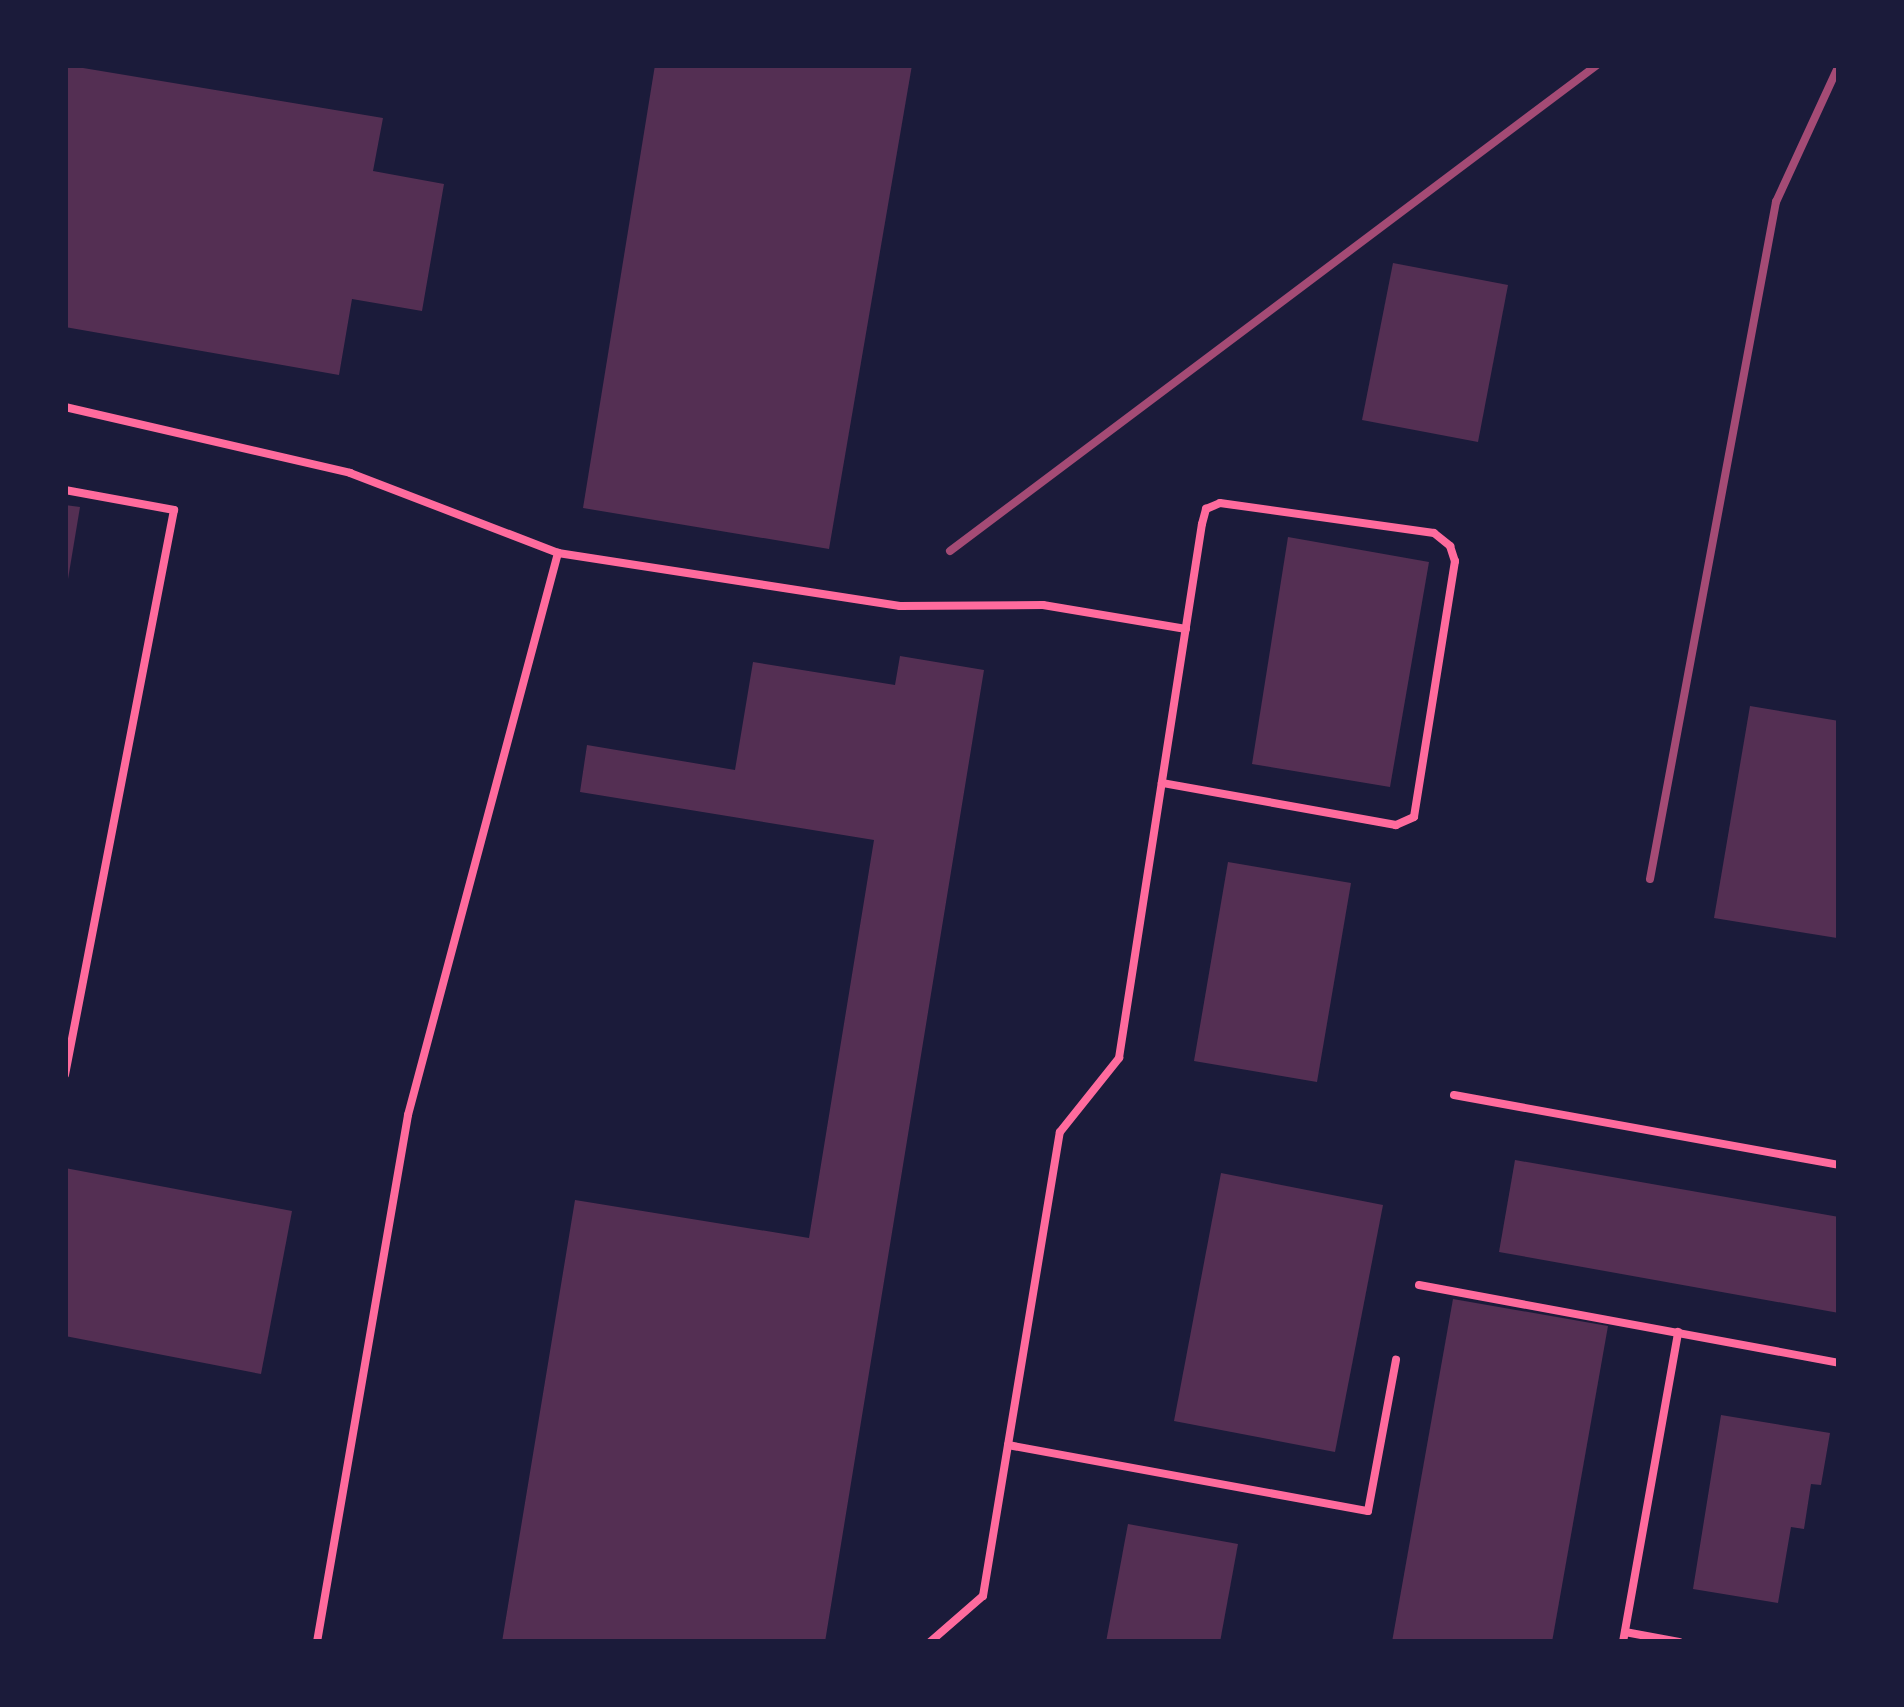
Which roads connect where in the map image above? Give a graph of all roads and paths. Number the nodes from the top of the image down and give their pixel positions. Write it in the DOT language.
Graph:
graph roads {
  1 [pos="65,407"];
  2 [pos="65,490"];
  3 [pos="558,554"];
  4 [pos="1186,629"];
  5 [pos="1162,782"];
  6 [pos="65,1075"];
  7 [pos="1454,1095"];
  8 [pos="1839,1165"];
  9 [pos="1419,1285"];
  10 [pos="1678,1332"];
  11 [pos="1396,1360"];
  12 [pos="1839,1363"];
  13 [pos="1008,1445"];
  14 [pos="1624,1637"];
  15 [pos="318,1642"];
  16 [pos="930,1642"];
  17 [pos="1679,1642"];
  1 -- 3 [label="lane"];
  2 -- 6 [label="lane"];
  3 -- 4 [label="lane"];
  3 -- 15 [label="lane"];
  4 -- 5 [label="lane"];
  4 -- 5 [label="lane"];
  5 -- 13 [label="lane"];
  7 -- 8 [label="lane"];
  9 -- 10 [label="lane"];
  10 -- 12 [label="lane"];
  10 -- 14 [label="lane"];
  11 -- 13 [label="lane"];
  13 -- 16 [label="lane"];
  14 -- 17 [label="lane"];
}
